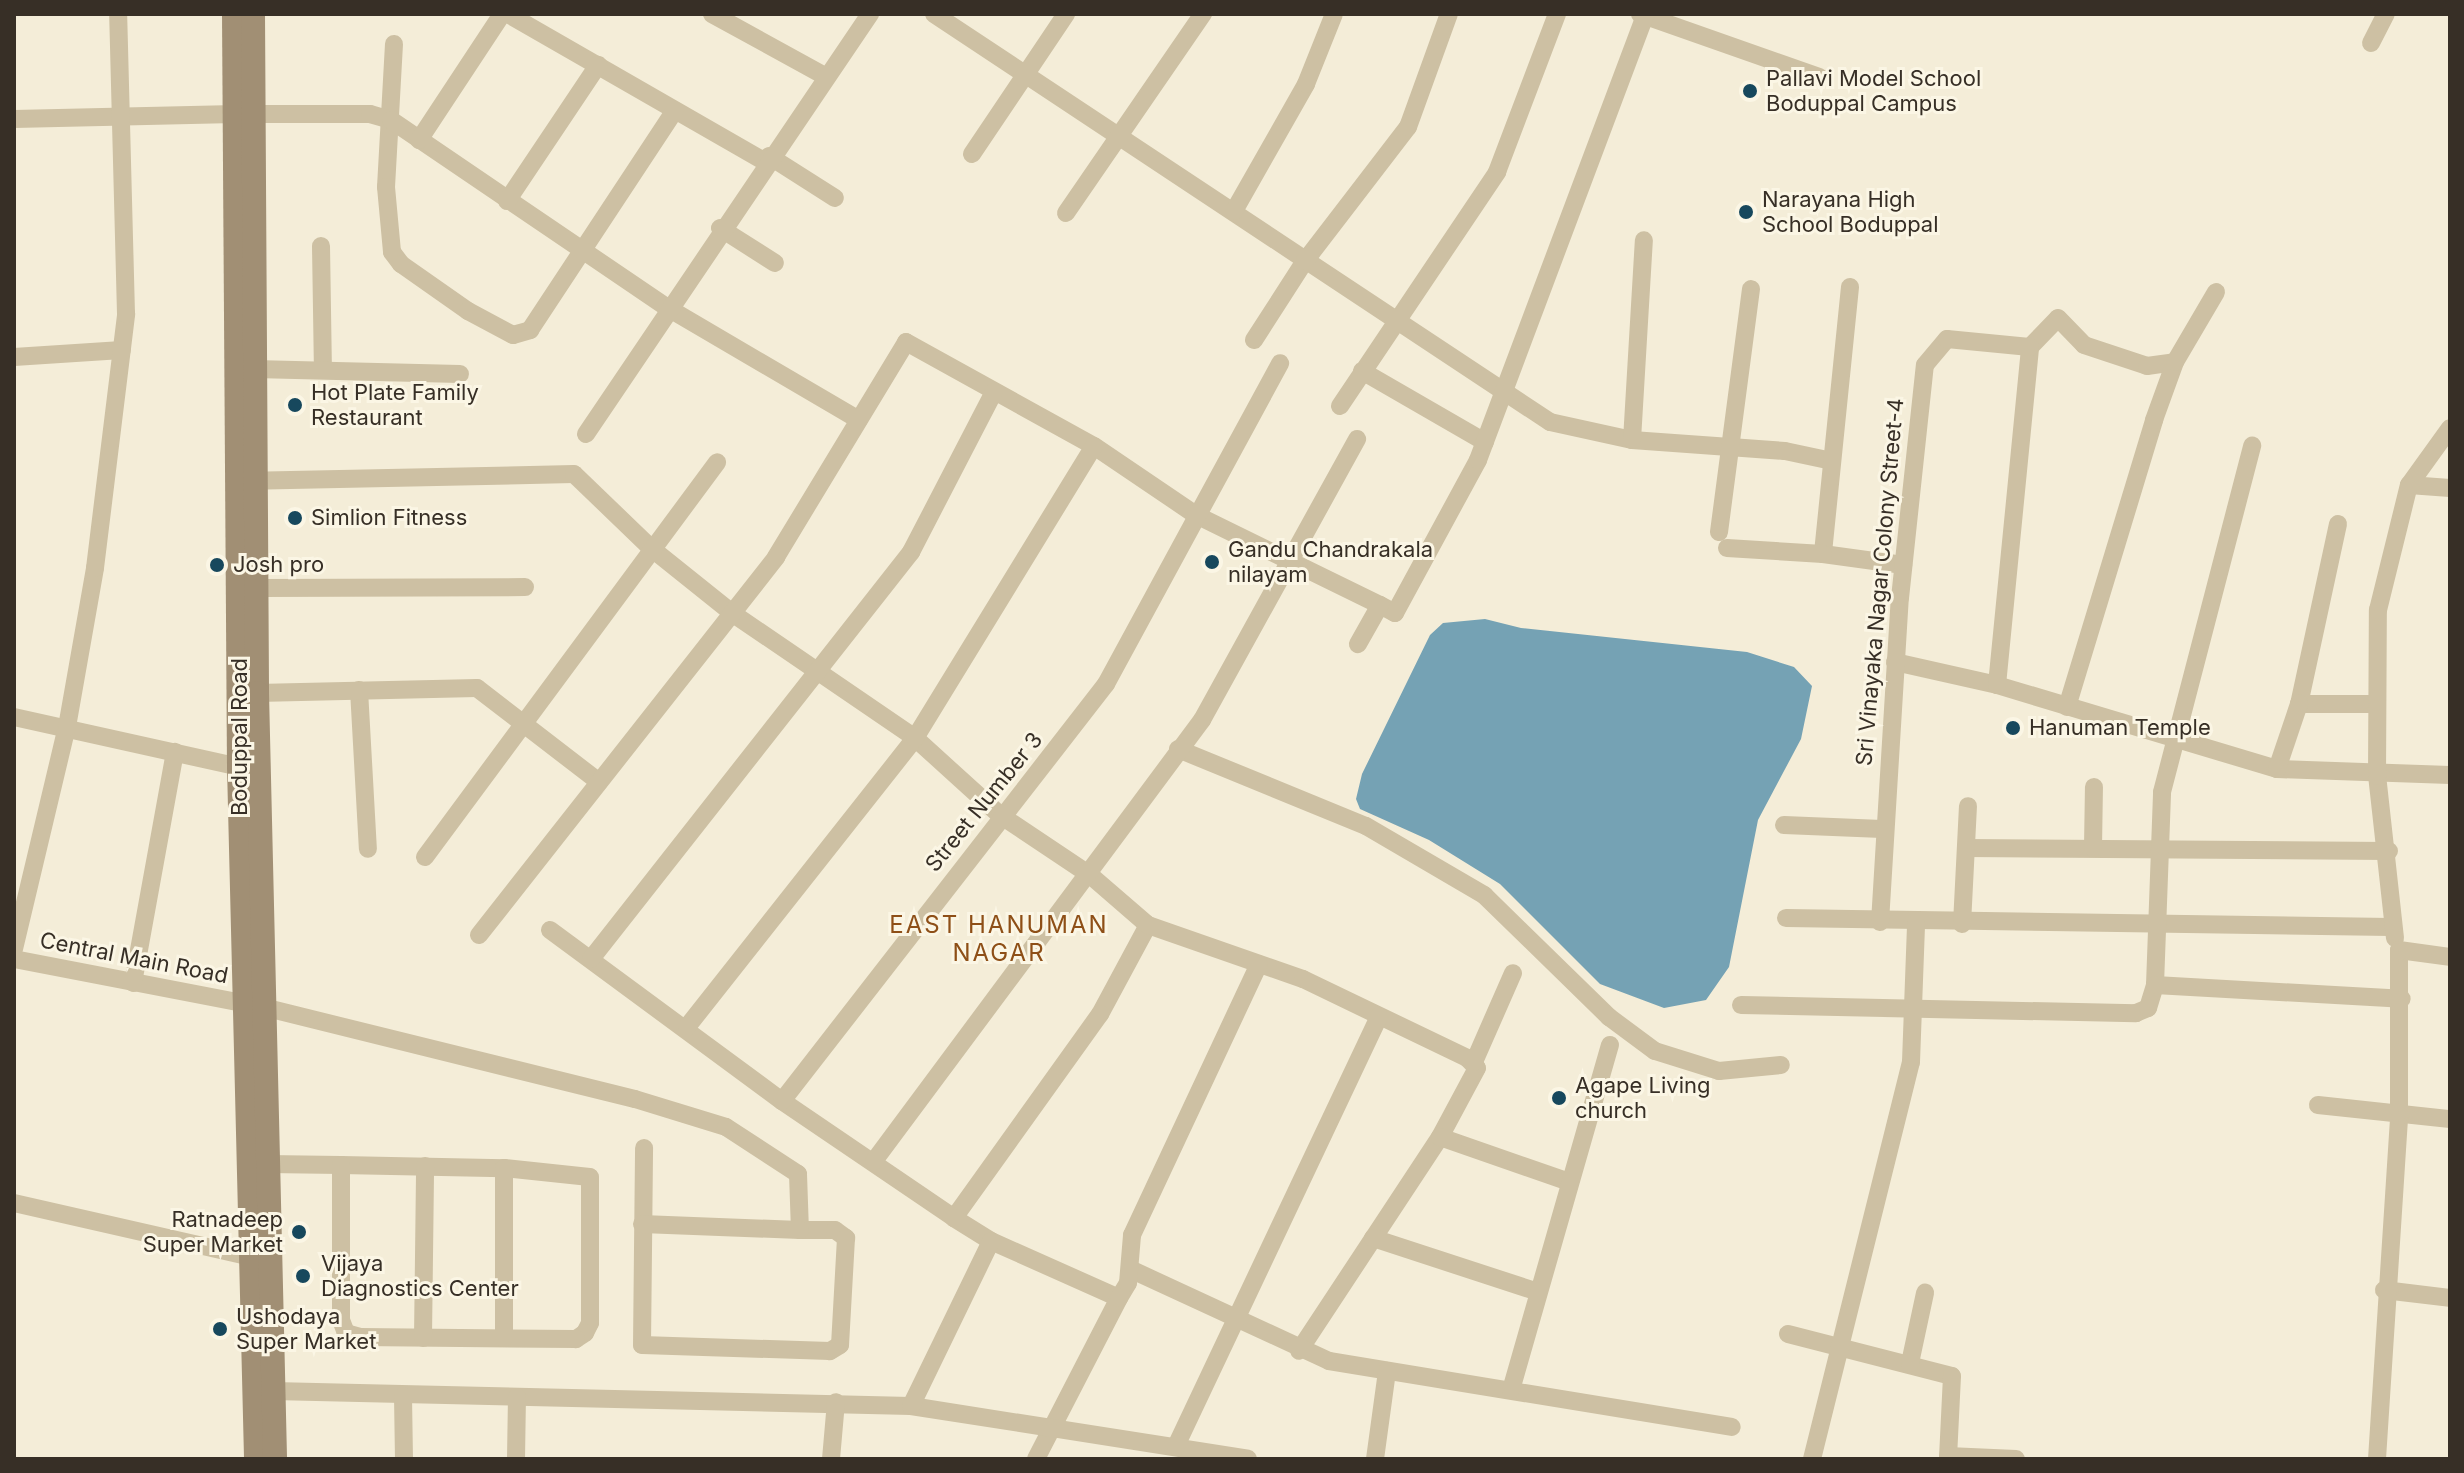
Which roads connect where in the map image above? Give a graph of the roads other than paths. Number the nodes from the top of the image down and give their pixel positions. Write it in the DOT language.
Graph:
graph roads {
  1 [pos="118,14"];
  2 [pos="234,14"];
  3 [pos="253,14"];
  4 [pos="502,14"];
  5 [pos="508,14"];
  6 [pos="712,14"];
  7 [pos="870,14"];
  8 [pos="934,14"];
  9 [pos="1066,14"];
  10 [pos="1203,14"];
  11 [pos="1334,14"];
  12 [pos="1449,14"];
  13 [pos="1557,14"];
  14 [pos="2386,14"];
  15 [pos="1644,15"];
  16 [pos="2371,43"];
  17 [pos="394,44"];
  18 [pos="598,65"];
  19 [pos="1026,75"];
  20 [pos="825,76"];
  21 [pos="1819,77"];
  22 [pos="675,110"];
  23 [pos="244,114"];
  24 [pos="123,117"];
  25 [pos="14,119"];
  26 [pos="391,120"];
  27 [pos="1121,137"];
  28 [pos="419,140"];
  29 [pos="972,154"];
  30 [pos="767,159"];
  31 [pos="835,198"];
  32 [pos="507,201"];
  33 [pos="1234,211"];
  34 [pos="1066,213"];
  35 [pos="720,228"];
  36 [pos="1644,240"];
  37 [pos="321,246"];
  38 [pos="584,252"];
  39 [pos="1305,261"];
  40 [pos="775,263"];
  41 [pos="1850,287"];
  42 [pos="1751,289"];
  43 [pos="2216,292"];
  44 [pos="668,308"];
  45 [pos="1396,317"];
  46 [pos="1254,340"];
  47 [pos="2030,347"];
  48 [pos="122,350"];
  49 [pos="14,357"];
  50 [pos="2175,362"];
  51 [pos="1280,363"];
  52 [pos="253,369"];
  53 [pos="323,370"];
  54 [pos="1362,371"];
  55 [pos="460,374"];
  56 [pos="994,392"];
  57 [pos="1504,396"];
  58 [pos="1340,406"];
  59 [pos="859,420"];
  60 [pos="2450,428"];
  61 [pos="586,434"];
  62 [pos="1357,439"];
  63 [pos="1632,440"];
  64 [pos="1485,442"];
  65 [pos="1094,446"];
  66 [pos="1733,446"];
  67 [pos="2252,446"];
  68 [pos="1832,461"];
  69 [pos="717,462"];
  70 [pos="245,481"];
  71 [pos="2409,485"];
  72 [pos="2450,488"];
  73 [pos="1196,515"];
  74 [pos="2338,524"];
  75 [pos="651,548"];
  76 [pos="1823,554"];
  77 [pos="1291,558"];
  78 [pos="1903,565"];
  79 [pos="525,587"];
  80 [pos="260,588"];
  81 [pos="1380,605"];
  82 [pos="732,613"];
  83 [pos="1358,644"];
  84 [pos="1895,662"];
  85 [pos="814,669"];
  86 [pos="1997,685"];
  87 [pos="359,690"];
  88 [pos="257,693"];
  89 [pos="2299,704"];
  90 [pos="2375,704"];
  91 [pos="2067,707"];
  92 [pos="14,717"];
  93 [pos="525,723"];
  94 [pos="67,727"];
  95 [pos="915,738"];
  96 [pos="2173,738"];
  97 [pos="1178,749"];
  98 [pos="175,752"];
  99 [pos="239,767"];
  100 [pos="2277,769"];
  101 [pos="2450,775"];
  102 [pos="2377,776"];
  103 [pos="599,782"];
  104 [pos="2094,787"];
  105 [pos="1968,806"];
  106 [pos="1000,815"];
  107 [pos="1784,825"];
  108 [pos="1882,829"];
  109 [pos="2160,847"];
  110 [pos="1966,848"];
  111 [pos="2093,848"];
  112 [pos="368,849"];
  113 [pos="2389,851"];
  114 [pos="425,857"];
  115 [pos="1090,875"];
  116 [pos="1786,918"];
  117 [pos="1880,922"];
  118 [pos="1916,924"];
  119 [pos="1962,924"];
  120 [pos="1148,925"];
  121 [pos="2157,925"];
  122 [pos="2391,927"];
  123 [pos="550,930"];
  124 [pos="479,935"];
  125 [pos="14,949"];
  126 [pos="2399,950"];
  127 [pos="2450,957"];
  128 [pos="14,959"];
  129 [pos="591,959"];
  130 [pos="1259,964"];
  131 [pos="1513,973"];
  132 [pos="133,983"];
  133 [pos="2155,985"];
  134 [pos="2402,999"];
  135 [pos="1741,1005"];
  136 [pos="254,1006"];
  137 [pos="1915,1009"];
  138 [pos="1379,1017"];
  139 [pos="687,1027"];
  140 [pos="1610,1045"];
  141 [pos="1474,1062"];
  142 [pos="1781,1065"];
  143 [pos="782,1101"];
  144 [pos="2318,1105"];
  145 [pos="2399,1116"];
  146 [pos="2450,1119"];
  147 [pos="1440,1137"];
  148 [pos="644,1148"];
  149 [pos="874,1161"];
  150 [pos="267,1164"];
  151 [pos="341,1165"];
  152 [pos="425,1166"];
  153 [pos="504,1168"];
  154 [pos="1569,1182"];
  155 [pos="14,1203"];
  156 [pos="954,1218"];
  157 [pos="642,1224"];
  158 [pos="800,1230"];
  159 [pos="1373,1238"];
  160 [pos="991,1241"];
  161 [pos="248,1256"];
  162 [pos="1130,1269"];
  163 [pos="2384,1290"];
  164 [pos="1538,1292"];
  165 [pos="1925,1293"];
  166 [pos="1119,1298"];
  167 [pos="2450,1298"];
  168 [pos="1233,1320"];
  169 [pos="1788,1334"];
  170 [pos="423,1338"];
  171 [pos="504,1338"];
  172 [pos="1839,1345"];
  173 [pos="1299,1351"];
  174 [pos="1910,1363"];
  175 [pos="1387,1371"];
  176 [pos="1511,1390"];
  177 [pos="273,1391"];
  178 [pos="403,1396"];
  179 [pos="517,1397"];
  180 [pos="836,1402"];
  181 [pos="911,1406"];
  182 [pos="1732,1427"];
  183 [pos="1051,1428"];
  184 [pos="1176,1446"];
  185 [pos="1948,1457"];
  186 [pos="256,1459"];
  187 [pos="275,1459"];
  188 [pos="404,1459"];
  189 [pos="516,1459"];
  190 [pos="831,1459"];
  191 [pos="1036,1459"];
  192 [pos="1248,1459"];
  193 [pos="1375,1459"];
  194 [pos="1812,1459"];
  195 [pos="2016,1459"];
  196 [pos="2377,1459"];
  1 -- 24 [label="street"];
  2 -- 23 [label="street, Boduppal Road"];
  3 -- 23 [label="street, Boduppal Road"];
  4 -- 28 [label="street"];
  5 -- 18 [label="street"];
  6 -- 20 [label="street"];
  7 -- 20 [label="street"];
  8 -- 19 [label="street"];
  9 -- 19 [label="street"];
  10 -- 27 [label="street"];
  11 -- 33 [label="street"];
  12 -- 39 [label="street"];
  13 -- 45 [label="street"];
  14 -- 16 [label="street"];
  15 -- 21 [label="street"];
  15 -- 57 [label="street"];
  17 -- 26 [label="street"];
  18 -- 22 [label="street"];
  18 -- 32 [label="street"];
  19 -- 27 [label="street"];
  19 -- 29 [label="street"];
  20 -- 30 [label="street"];
  22 -- 30 [label="street"];
  22 -- 38 [label="street"];
  23 -- 24 [label="street"];
  23 -- 26 [label="street"];
  23 -- 52 [label="street, Boduppal Road"];
  23 -- 70 [label="street, Boduppal Road"];
  24 -- 25 [label="street"];
  24 -- 48 [label="street"];
  26 -- 28 [label="street"];
  26 -- 38 [label="street"];
  27 -- 33 [label="street"];
  27 -- 34 [label="street"];
  28 -- 32 [label="street"];
  30 -- 31 [label="street"];
  30 -- 35 [label="street"];
  32 -- 38 [label="street"];
  33 -- 39 [label="street"];
  35 -- 40 [label="street"];
  35 -- 44 [label="street"];
  36 -- 63 [label="street"];
  37 -- 53 [label="street"];
  38 -- 44 [label="street"];
  39 -- 45 [label="street"];
  39 -- 46 [label="street"];
  41 -- 68 [label="street"];
  42 -- 66 [label="street"];
  43 -- 50 [label="street"];
  44 -- 59 [label="street"];
  44 -- 61 [label="street"];
  45 -- 54 [label="street"];
  45 -- 57 [label="street"];
  47 -- 50 [label="street"];
  47 -- 78 [label="street, Sri Vinayaka Nagar Colony Street-4"];
  47 -- 86 [label="street"];
  48 -- 49 [label="street"];
  48 -- 94 [label="street"];
  50 -- 91 [label="street"];
  51 -- 73 [label="street, Street Number 3"];
  52 -- 53 [label="street"];
  52 -- 70 [label="street, Boduppal Road"];
  53 -- 55 [label="street"];
  54 -- 58 [label="street"];
  54 -- 64 [label="street"];
  56 -- 59 [label="street"];
  56 -- 65 [label="street"];
  56 -- 85 [label="street"];
  57 -- 63 [label="street"];
  57 -- 64 [label="street"];
  59 -- 82 [label="street"];
  60 -- 71 [label="street"];
  62 -- 77 [label="street"];
  63 -- 66 [label="street"];
  64 -- 81 [label="street"];
  65 -- 73 [label="street"];
  65 -- 95 [label="street"];
  66 -- 68 [label="street"];
  66 -- 76 [label="street"];
  67 -- 96 [label="street"];
  68 -- 76 [label="street"];
  69 -- 75 [label="street"];
  70 -- 75 [label="street"];
  70 -- 80 [label="street, Boduppal Road"];
  70 -- 99 [label="street, Boduppal Road"];
  71 -- 72 [label="street"];
  71 -- 90 [label="street"];
  73 -- 77 [label="street"];
  73 -- 106 [label="street, Street Number 3"];
  74 -- 89 [label="street"];
  75 -- 82 [label="street"];
  75 -- 93 [label="street"];
  76 -- 78 [label="street"];
  77 -- 81 [label="street"];
  77 -- 97 [label="street"];
  78 -- 84 [label="street, Sri Vinayaka Nagar Colony Street-4"];
  79 -- 80 [label="street"];
  80 -- 88 [label="street, Boduppal Road"];
  81 -- 83 [label="street"];
  82 -- 85 [label="street"];
  82 -- 103 [label="street"];
  84 -- 86 [label="street"];
  84 -- 108 [label="street, Sri Vinayaka Nagar Colony Street-4"];
  85 -- 95 [label="street"];
  85 -- 129 [label="street"];
  86 -- 91 [label="street"];
  87 -- 88 [label="street"];
  87 -- 93 [label="street"];
  87 -- 112 [label="street"];
  88 -- 136 [label="street, Boduppal Road"];
  89 -- 90 [label="street"];
  89 -- 100 [label="street"];
  90 -- 102 [label="street"];
  91 -- 96 [label="street"];
  92 -- 94 [label="street"];
  93 -- 103 [label="street"];
  93 -- 114 [label="street"];
  94 -- 98 [label="street"];
  94 -- 125 [label="street"];
  95 -- 106 [label="street"];
  95 -- 139 [label="street"];
  96 -- 100 [label="street"];
  96 -- 109 [label="street"];
  97 -- 115 [label="street"];
  97 -- 142 [label="street"];
  98 -- 99 [label="street"];
  98 -- 132 [label="street"];
  99 -- 136 [label="street, Boduppal Road"];
  100 -- 102 [label="street"];
  101 -- 102 [label="street"];
  102 -- 113 [label="street"];
  103 -- 124 [label="street"];
  104 -- 111 [label="street"];
  105 -- 110 [label="street"];
  106 -- 115 [label="street"];
  106 -- 143 [label="street, Street Number 3"];
  107 -- 108 [label="street"];
  108 -- 117 [label="street, Sri Vinayaka Nagar Colony Street-4"];
  109 -- 111 [label="street"];
  109 -- 113 [label="street"];
  109 -- 121 [label="street"];
  110 -- 111 [label="street"];
  110 -- 119 [label="street"];
  113 -- 122 [label="street"];
  115 -- 120 [label="street"];
  115 -- 149 [label="street"];
  116 -- 117 [label="street"];
  117 -- 118 [label="street"];
  118 -- 119 [label="street"];
  118 -- 137 [label="street"];
  119 -- 121 [label="street"];
  120 -- 130 [label="street"];
  120 -- 156 [label="street"];
  121 -- 122 [label="street"];
  121 -- 133 [label="street"];
  122 -- 126 [label="street"];
  123 -- 129 [label="street"];
  126 -- 127 [label="street"];
  126 -- 134 [label="street"];
  128 -- 132 [label="street, Central Main Road"];
  129 -- 139 [label="street"];
  130 -- 138 [label="street"];
  130 -- 162 [label="street"];
  131 -- 141 [label="street"];
  132 -- 136 [label="street, Central Main Road"];
  133 -- 134 [label="street"];
  133 -- 137 [label="street"];
  134 -- 145 [label="street"];
  135 -- 137 [label="street"];
  136 -- 150 [label="street, Boduppal Road"];
  136 -- 158 [label="street, Central Main Road"];
  136 -- 161 [label="street, Boduppal Road"];
  137 -- 172 [label="street"];
  138 -- 141 [label="street"];
  138 -- 168 [label="street"];
  139 -- 143 [label="street"];
  140 -- 154 [label="street"];
  141 -- 147 [label="street"];
  143 -- 149 [label="street"];
  144 -- 145 [label="street"];
  145 -- 146 [label="street"];
  145 -- 163 [label="street"];
  147 -- 154 [label="street"];
  147 -- 159 [label="street"];
  148 -- 157 [label="street"];
  149 -- 156 [label="street"];
  150 -- 151 [label="street"];
  150 -- 177 [label="street, Boduppal Road"];
  151 -- 152 [label="street"];
  151 -- 170 [label="street"];
  152 -- 153 [label="street"];
  152 -- 170 [label="street"];
  153 -- 171 [label="street"];
  153 -- 171 [label="street"];
  154 -- 164 [label="street"];
  155 -- 161 [label="street"];
  156 -- 160 [label="street"];
  157 -- 158 [label="street"];
  157 -- 158 [label="street"];
  159 -- 164 [label="street"];
  159 -- 173 [label="street"];
  160 -- 166 [label="street"];
  160 -- 181 [label="street"];
  161 -- 186 [label="street, Boduppal Road"];
  162 -- 166 [label="street"];
  162 -- 168 [label="street"];
  163 -- 167 [label="street"];
  163 -- 196 [label="street"];
  164 -- 176 [label="street"];
  165 -- 174 [label="street"];
  166 -- 183 [label="street"];
  168 -- 173 [label="street"];
  168 -- 184 [label="street"];
  169 -- 172 [label="street"];
  170 -- 171 [label="street"];
  172 -- 174 [label="street"];
  172 -- 194 [label="street"];
  173 -- 175 [label="street"];
  174 -- 185 [label="street"];
  175 -- 176 [label="street"];
  175 -- 193 [label="street"];
  176 -- 182 [label="street"];
  177 -- 178 [label="street"];
  177 -- 187 [label="street, Boduppal Road"];
  178 -- 179 [label="street"];
  178 -- 188 [label="street"];
  179 -- 180 [label="street"];
  179 -- 189 [label="street"];
  180 -- 181 [label="street"];
  180 -- 190 [label="street"];
  181 -- 183 [label="street"];
  183 -- 184 [label="street"];
  183 -- 191 [label="street"];
  184 -- 192 [label="street"];
  185 -- 195 [label="street"];
}
